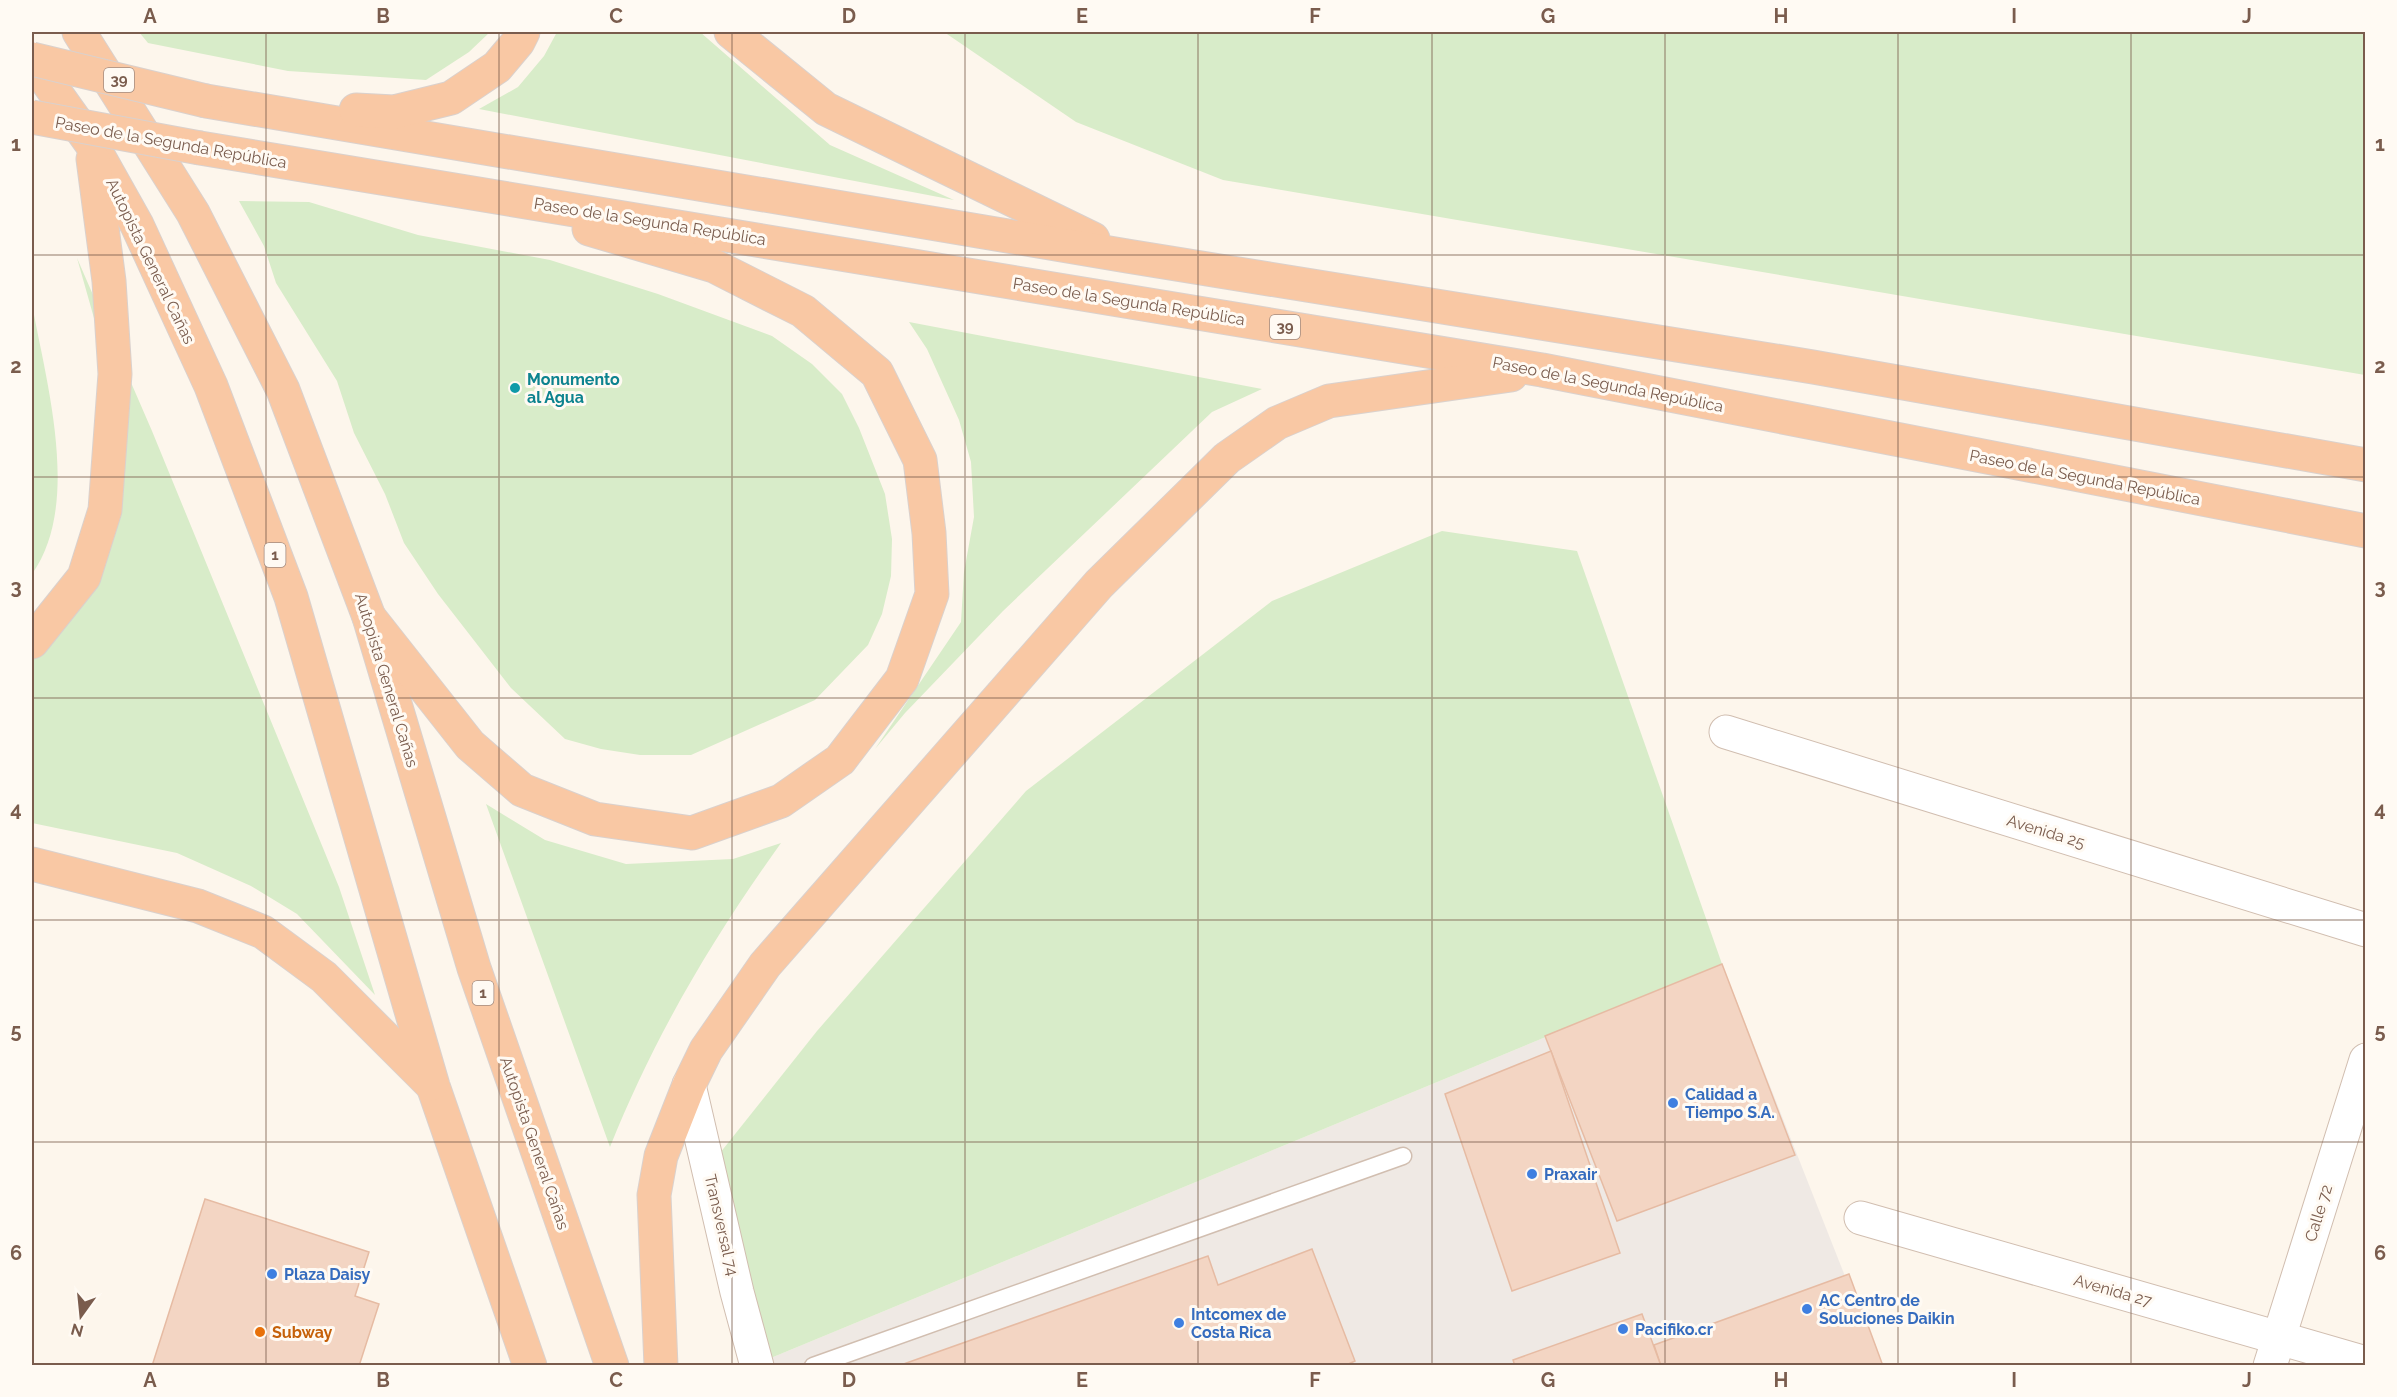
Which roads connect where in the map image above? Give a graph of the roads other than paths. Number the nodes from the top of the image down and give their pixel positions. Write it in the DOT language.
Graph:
graph roads {
  1 [pos="79,32"];
  2 [pos="524,32"];
  3 [pos="731,32"];
  4 [pos="32,60"];
  5 [pos="211,102"];
  6 [pos="32,117"];
  7 [pos="91,143"];
  8 [pos="422,183"];
  9 [pos="1127,256"];
  10 [pos="1542,370"];
  11 [pos="2366,465"];
  12 [pos="2366,531"];
  13 [pos="369,617"];
  14 [pos="32,642"];
  15 [pos="1726,732"];
  16 [pos="32,864"];
  17 [pos="2366,930"];
  18 [pos="2366,1060"];
  19 [pos="689,1085"];
  20 [pos="433,1086"];
  21 [pos="1403,1156"];
  22 [pos="1862,1218"];
  23 [pos="2275,1352"];
  24 [pos="2366,1363"];
  25 [pos="530,1365"];
  26 [pos="612,1365"];
  27 [pos="661,1365"];
  28 [pos="757,1365"];
  29 [pos="813,1365"];
  1 -- 13 [label="highway, Autopista General Cañas / 1"];
  2 -- 5 [label="highway"];
  3 -- 9 [label="highway"];
  4 -- 5 [label="highway, 39, bridge"];
  4 -- 7 [label="highway, Autopista General Cañas / 1"];
  5 -- 9 [label="highway, 39"];
  6 -- 8 [label="highway, Paseo de la Segunda República / 39, bridge"];
  7 -- 14 [label="highway"];
  7 -- 20 [label="highway, Autopista General Cañas / 1"];
  8 -- 10 [label="highway, Paseo de la Segunda República / 39"];
  8 -- 13 [label="highway"];
  9 -- 11 [label="highway, 39"];
  10 -- 12 [label="highway, Paseo de la Segunda República / 39"];
  10 -- 19 [label="highway"];
  13 -- 26 [label="highway, Autopista General Cañas / 1"];
  15 -- 17 [label="street, Avenida 25"];
  16 -- 20 [label="highway"];
  18 -- 23 [label="street, Calle 72"];
  19 -- 27 [label="highway"];
  19 -- 28 [label="street, Transversal 74"];
  20 -- 25 [label="highway, Autopista General Cañas / 1"];
  21 -- 29 [label="lane"];
  22 -- 23 [label="street, Avenida 27"];
  23 -- 24 [label="street, Avenida 27"];
}
